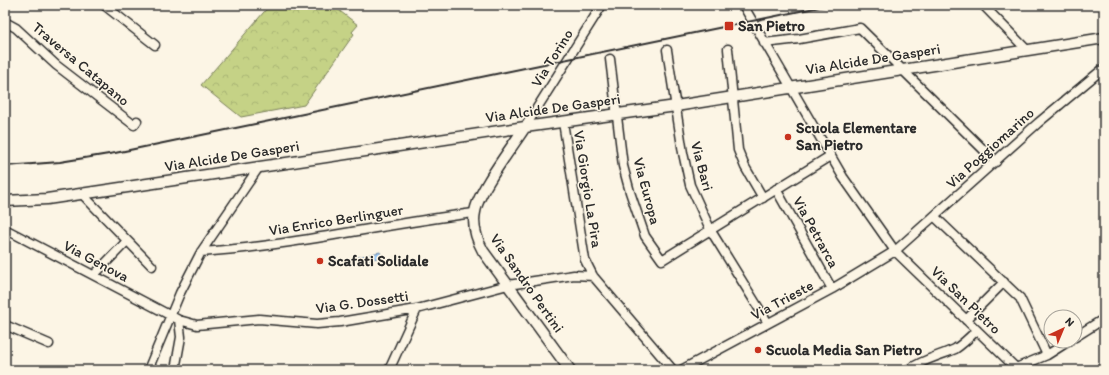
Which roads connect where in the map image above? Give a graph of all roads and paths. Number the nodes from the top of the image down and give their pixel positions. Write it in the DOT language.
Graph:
graph roads {
  1 [pos="104,5"];
  2 [pos="602,5"];
  3 [pos="743,5"];
  4 [pos="983,5"];
  5 [pos="5,22"];
  6 [pos="1101,41"];
  7 [pos="764,43"];
  8 [pos="155,45"];
  9 [pos="728,49"];
  10 [pos="667,50"];
  11 [pos="1027,50"];
  12 [pos="610,59"];
  13 [pos="1104,68"];
  14 [pos="904,69"];
  15 [pos="791,87"];
  16 [pos="732,97"];
  17 [pos="676,106"];
  18 [pos="617,115"];
  19 [pos="138,121"];
  20 [pos="563,122"];
  21 [pos="525,126"];
  22 [pos="830,156"];
  23 [pos="996,162"];
  24 [pos="260,167"];
  25 [pos="776,189"];
  26 [pos="82,194"];
  27 [pos="763,198"];
  28 [pos="5,201"];
  29 [pos="474,213"];
  30 [pos="934,216"];
  31 [pos="6,228"];
  32 [pos="711,231"];
  33 [pos="127,241"];
  34 [pos="895,251"];
  35 [pos="201,252"];
  36 [pos="584,260"];
  37 [pos="152,266"];
  38 [pos="94,275"];
  39 [pos="574,275"];
  40 [pos="593,276"];
  41 [pos="1004,282"];
  42 [pos="508,285"];
  43 [pos="832,289"];
  44 [pos="417,309"];
  45 [pos="171,316"];
  46 [pos="1103,319"];
  47 [pos="179,320"];
  48 [pos="966,320"];
  49 [pos="768,323"];
  50 [pos="5,325"];
  51 [pos="197,325"];
  52 [pos="977,330"];
  53 [pos="1083,332"];
  54 [pos="181,337"];
  55 [pos="50,344"];
  56 [pos="1056,349"];
  57 [pos="1047,355"];
  58 [pos="1016,369"];
  59 [pos="148,370"];
  60 [pos="175,370"];
  61 [pos="389,370"];
  62 [pos="570,370"];
  63 [pos="673,370"];
  64 [pos="681,370"];
  65 [pos="908,370"];
  1 -- 8 [label="street"];
  2 -- 21 [label="street, Via Torino"];
  3 -- 7 [label="street, Via San Pietro"];
  4 -- 11 [label="street"];
  5 -- 19 [label="street, Traversa Catapano"];
  6 -- 11 [label="main road, Via Alcide De Gasperi"];
  7 -- 14 [label="street"];
  7 -- 15 [label="street, Via San Pietro"];
  9 -- 16 [label="street"];
  10 -- 17 [label="street, Via Bari"];
  11 -- 14 [label="main road, Via Alcide De Gasperi"];
  12 -- 18 [label="street"];
  13 -- 23 [label="street, Via Poggiomarino"];
  14 -- 15 [label="main road, Via Alcide De Gasperi"];
  14 -- 23 [label="street"];
  15 -- 16 [label="main road, Via Alcide De Gasperi"];
  15 -- 22 [label="street, Via San Pietro"];
  16 -- 17 [label="main road, Via Alcide De Gasperi"];
  16 -- 27 [label="street"];
  17 -- 18 [label="main road, Via Alcide De Gasperi"];
  17 -- 32 [label="street, Via Bari"];
  18 -- 20 [label="main road, Via Alcide De Gasperi"];
  18 -- 32 [label="street, Via Europa"];
  20 -- 21 [label="main road, Via Alcide De Gasperi"];
  20 -- 36 [label="street, Via Giorgio La Pira"];
  21 -- 24 [label="main road, Via Alcide De Gasperi"];
  21 -- 29 [label="main road, Via Sandro Pertini"];
  22 -- 25 [label="street"];
  22 -- 34 [label="street, Via San Pietro"];
  23 -- 30 [label="street, Via Poggiomarino"];
  24 -- 26 [label="main road, Via Alcide De Gasperi"];
  24 -- 35 [label="street"];
  25 -- 27 [label="street"];
  25 -- 43 [label="street, Via Petrarca"];
  26 -- 28 [label="main road, Via Alcide De Gasperi"];
  26 -- 33 [label="street"];
  27 -- 32 [label="street"];
  29 -- 35 [label="street, Via Enrico Berlinguer"];
  29 -- 42 [label="main road, Via Sandro Pertini"];
  30 -- 34 [label="street, Via Poggiomarino"];
  30 -- 41 [label="street"];
  31 -- 38 [label="street, Via Genova"];
  32 -- 49 [label="street, Via Bari"];
  33 -- 37 [label="street"];
  33 -- 38 [label="street"];
  34 -- 43 [label="street, Via Trieste"];
  34 -- 48 [label="street, Via San Pietro"];
  35 -- 45 [label="street"];
  36 -- 39 [label="street, Via Giorgio La Pira"];
  36 -- 40 [label="street, Via Giorgio La Pira"];
  38 -- 45 [label="street, Via Genova"];
  39 -- 40 [label="street"];
  39 -- 42 [label="street, Via G. Dossetti"];
  40 -- 63 [label="street, Via Giorgio La Pira"];
  41 -- 48 [label="street"];
  41 -- 57 [label="street"];
  42 -- 44 [label="street, Via G. Dossetti"];
  42 -- 62 [label="main road, Via Sandro Pertini"];
  43 -- 49 [label="street, Via Trieste"];
  44 -- 51 [label="street, Via G. Dossetti"];
  44 -- 61 [label="street"];
  45 -- 47 [label="street, Via G. Dossetti"];
  45 -- 59 [label="street"];
  46 -- 53 [label="street"];
  47 -- 51 [label="street, Via G. Dossetti"];
  47 -- 54 [label="street"];
  48 -- 52 [label="street, Via San Pietro"];
  49 -- 64 [label="street, Via Trieste"];
  50 -- 55 [label="street"];
  51 -- 54 [label="street"];
  52 -- 58 [label="street, Via San Pietro"];
  52 -- 65 [label="street"];
  54 -- 60 [label="street"];
  56 -- 57 [label="street"];
  57 -- 58 [label="street"];
}
